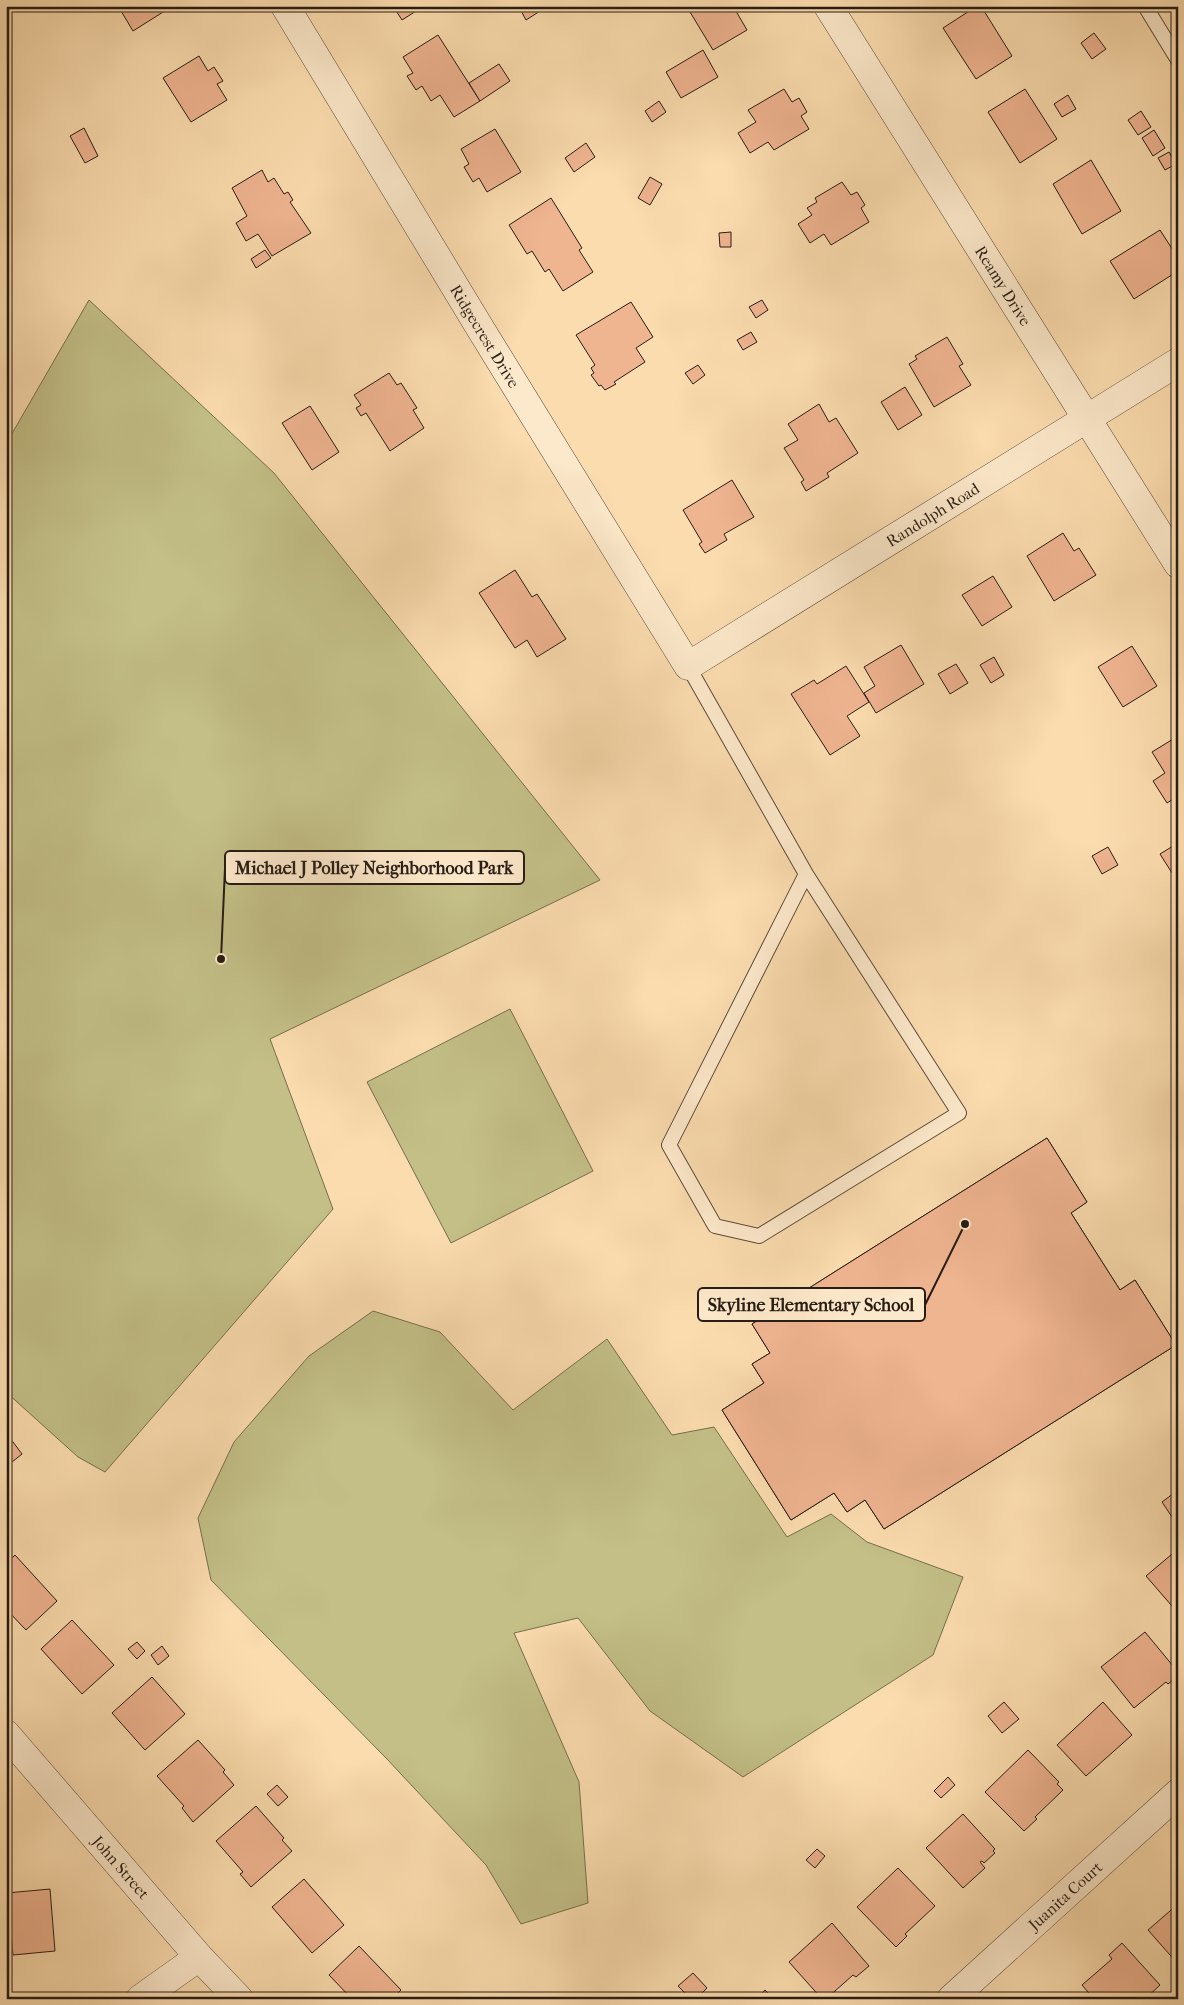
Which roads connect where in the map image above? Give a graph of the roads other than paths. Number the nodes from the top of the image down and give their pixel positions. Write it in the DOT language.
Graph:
graph roads {
  1 [pos="285,6"];
  2 [pos="828,6"];
  3 [pos="1145,6"];
  4 [pos="1178,60"];
  5 [pos="1178,362"];
  6 [pos="1085,417"];
  7 [pos="1178,564"];
  8 [pos="688,666"];
  9 [pos="806,874"];
  10 [pos="6,1734"];
  11 [pos="1178,1793"];
  12 [pos="199,1957"];
  13 [pos="140,1999"];
  14 [pos="239,1999"];
  15 [pos="951,1999"];
  1 -- 8 [label="street, Ridgecrest Drive"];
  2 -- 6 [label="street, Reamy Drive"];
  3 -- 4 [label="lane"];
  5 -- 6 [label="street, Randolph Road"];
  6 -- 7 [label="street, Reamy Drive"];
  6 -- 8 [label="street, Randolph Road"];
  8 -- 9 [label="lane"];
  9 -- 9 [label="lane"];
  10 -- 12 [label="street, John Street"];
  11 -- 15 [label="street, Juanita Court"];
  12 -- 13 [label="street"];
  12 -- 14 [label="street, John Street"];
}
